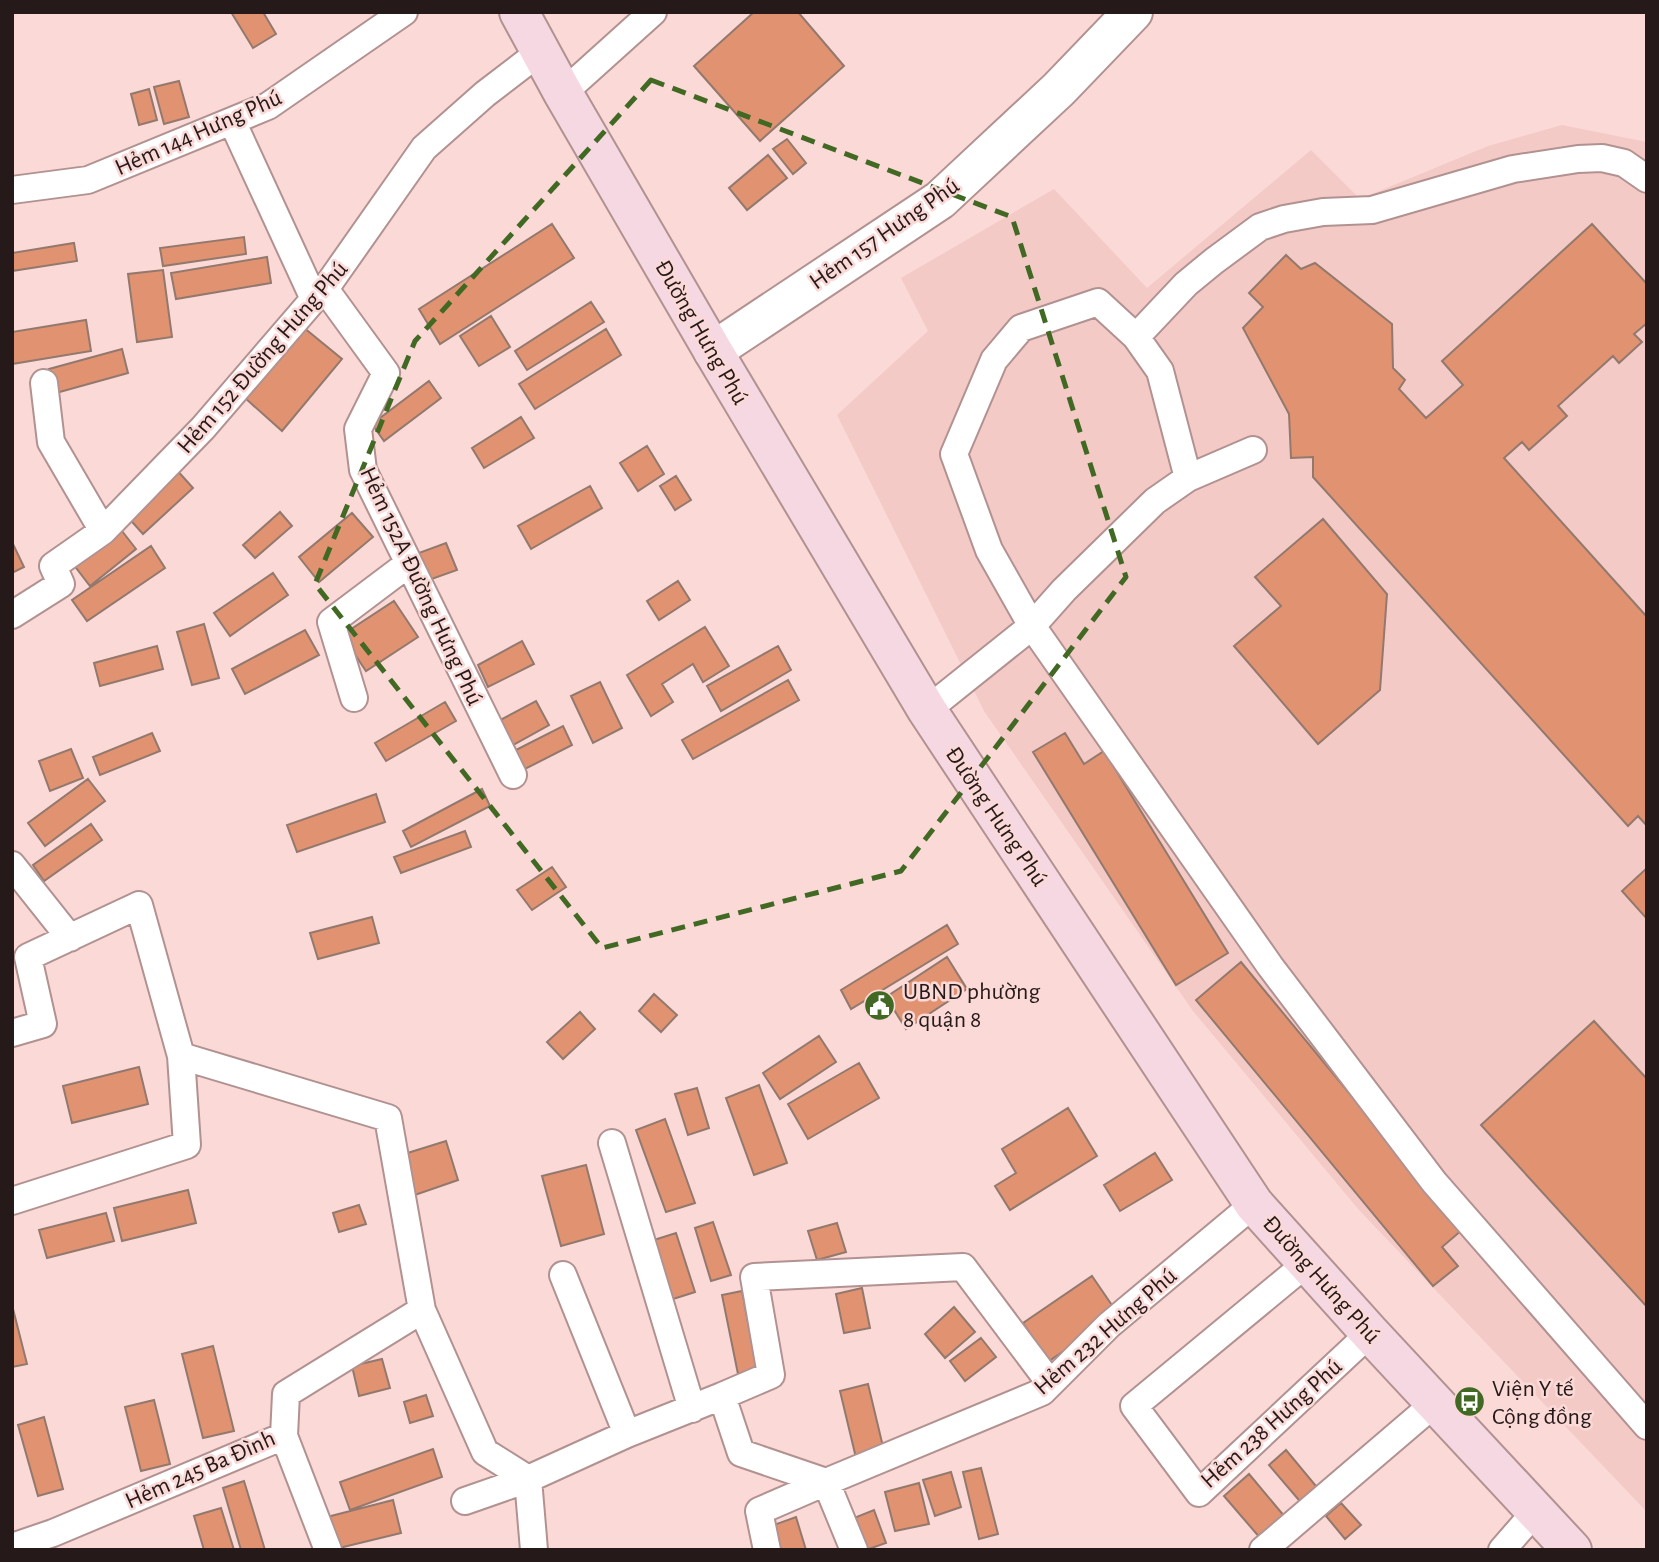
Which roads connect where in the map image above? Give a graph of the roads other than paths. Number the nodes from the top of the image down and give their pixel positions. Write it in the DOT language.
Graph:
graph roads {
  1 [pos="404,12"];
  2 [pos="519,12"];
  3 [pos="653,12"];
  4 [pos="1133,12"];
  5 [pos="541,51"];
  6 [pos="563,93"];
  7 [pos="232,121"];
  8 [pos="1647,179"];
  9 [pos="12,190"];
  10 [pos="320,294"];
  11 [pos="1136,337"];
  12 [pos="713,351"];
  13 [pos="44,383"];
  14 [pos="1253,450"];
  15 [pos="1188,478"];
  16 [pos="103,531"];
  17 [pos="408,564"];
  18 [pos="12,615"];
  19 [pos="1032,626"];
  20 [pos="354,698"];
  21 [pos="928,710"];
  22 [pos="513,775"];
  23 [pos="12,865"];
  24 [pos="70,938"];
  25 [pos="12,1033"];
  26 [pos="181,1056"];
  27 [pos="612,1143"];
  28 [pos="12,1201"];
  29 [pos="1254,1204"];
  30 [pos="1307,1263"];
  31 [pos="563,1275"];
  32 [pos="422,1310"];
  33 [pos="1370,1333"];
  34 [pos="1050,1383"];
  35 [pos="722,1396"];
  36 [pos="1435,1403"];
  37 [pos="692,1409"];
  38 [pos="1647,1426"];
  39 [pos="627,1434"];
  40 [pos="284,1436"];
  41 [pos="528,1479"];
  42 [pos="826,1482"];
  43 [pos="465,1501"];
  44 [pos="1536,1511"];
  45 [pos="55,1541"];
  46 [pos="12,1547"];
  47 [pos="328,1550"];
  48 [pos="534,1550"];
  49 [pos="767,1550"];
  50 [pos="854,1550"];
  51 [pos="1263,1550"];
  52 [pos="1502,1550"];
  53 [pos="1572,1550"];
  1 -- 7 [label="lane, Hẻm 144 Hưng Phú"];
  2 -- 5 [label="main road, Đường Hưng Phú"];
  3 -- 6 [label="lane"];
  4 -- 12 [label="street, Hẻm 157 Hưng Phú"];
  5 -- 6 [label="main road, Đường Hưng Phú"];
  5 -- 10 [label="lane, Hẻm 152 Đường Hưng Phú"];
  6 -- 12 [label="main road, Đường Hưng Phú"];
  7 -- 9 [label="lane, Hẻm 144 Hưng Phú"];
  7 -- 10 [label="lane"];
  8 -- 11 [label="lane"];
  10 -- 16 [label="lane, Hẻm 152 Đường Hưng Phú"];
  10 -- 17 [label="lane, Hẻm 152A Đường Hưng Phú"];
  11 -- 15 [label="lane"];
  11 -- 19 [label="lane"];
  12 -- 21 [label="main road, Đường Hưng Phú"];
  13 -- 16 [label="lane"];
  14 -- 15 [label="lane"];
  15 -- 19 [label="lane"];
  16 -- 18 [label="lane, Hẻm 152 Đường Hưng Phú"];
  17 -- 20 [label="lane"];
  17 -- 22 [label="lane, Hẻm 152A Đường Hưng Phú"];
  19 -- 21 [label="lane"];
  19 -- 38 [label="lane"];
  21 -- 29 [label="main road, Đường Hưng Phú"];
  23 -- 24 [label="lane"];
  24 -- 25 [label="lane"];
  24 -- 26 [label="lane"];
  26 -- 28 [label="lane"];
  26 -- 32 [label="lane"];
  27 -- 37 [label="lane"];
  29 -- 30 [label="main road, Đường Hưng Phú"];
  29 -- 34 [label="lane, Hẻm 232 Hưng Phú"];
  30 -- 33 [label="main road, Đường Hưng Phú"];
  30 -- 33 [label="lane, Hẻm 238 Hưng Phú"];
  31 -- 39 [label="lane"];
  32 -- 40 [label="lane, Hẻm 245 Ba Đình"];
  32 -- 41 [label="lane"];
  33 -- 36 [label="main road, Đường Hưng Phú"];
  34 -- 35 [label="lane"];
  34 -- 42 [label="lane, Hẻm 232 Hưng Phú"];
  35 -- 37 [label="lane"];
  35 -- 42 [label="lane"];
  36 -- 44 [label="main road, Đường Hưng Phú"];
  36 -- 51 [label="lane"];
  37 -- 39 [label="lane"];
  39 -- 41 [label="lane"];
  40 -- 45 [label="lane, Hẻm 245 Ba Đình"];
  40 -- 47 [label="lane"];
  41 -- 43 [label="lane"];
  41 -- 48 [label="lane"];
  42 -- 49 [label="lane, Hẻm 232 Hưng Phú"];
  42 -- 50 [label="lane"];
  44 -- 52 [label="lane"];
  44 -- 53 [label="main road, Đường Hưng Phú"];
  45 -- 46 [label="lane, Hẻm 245 Ba Đình"];
}
